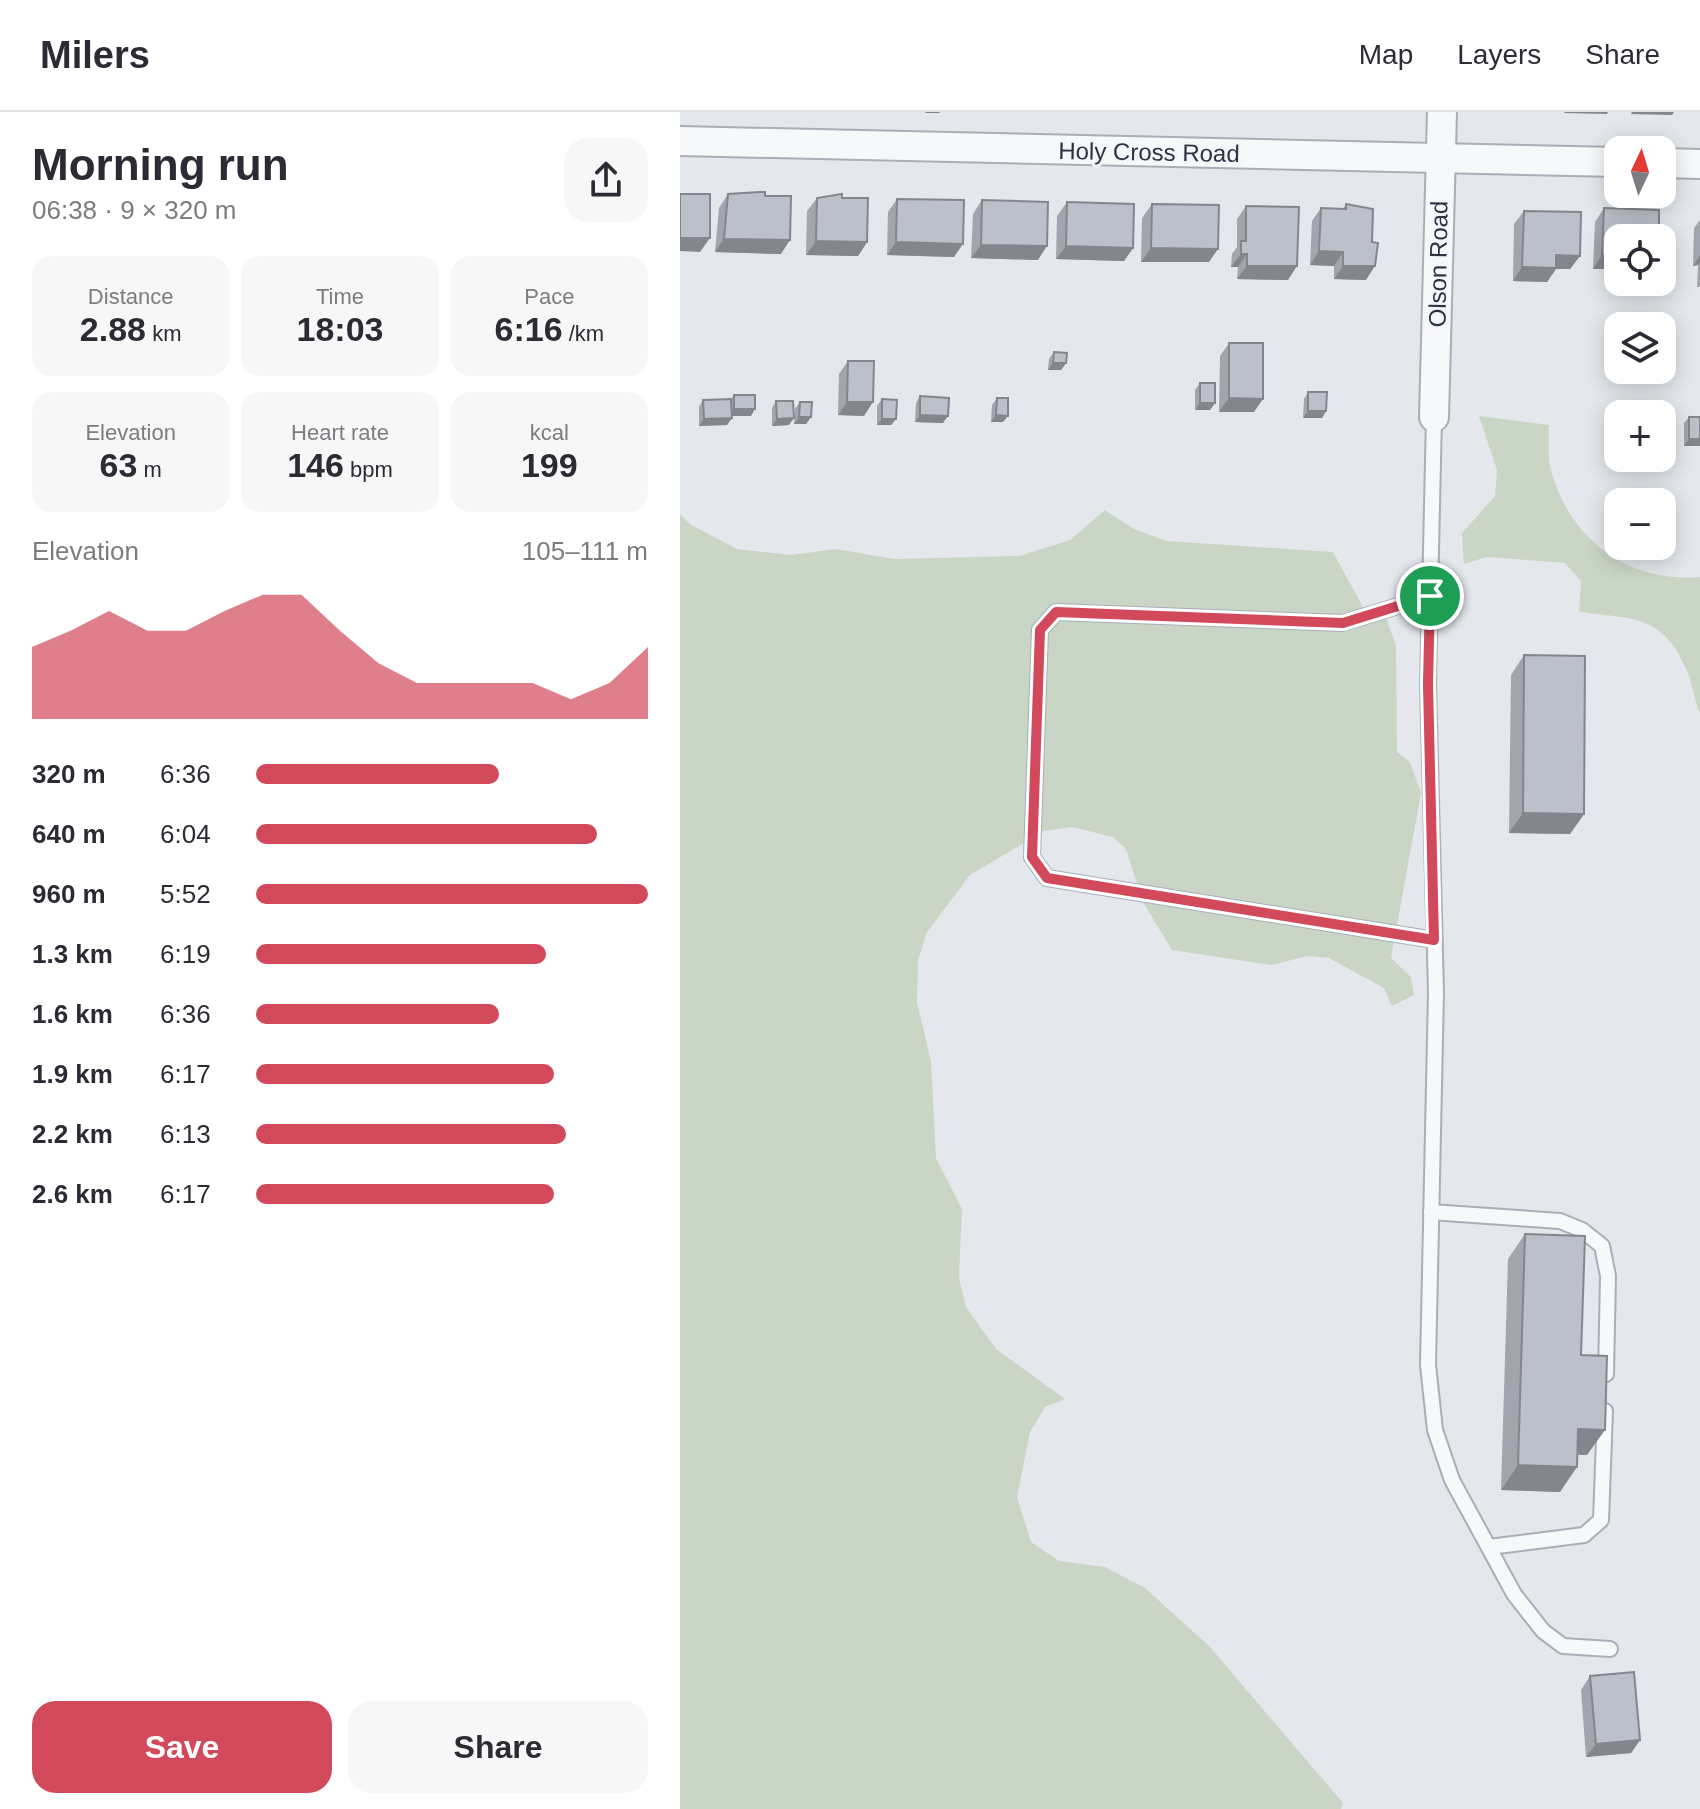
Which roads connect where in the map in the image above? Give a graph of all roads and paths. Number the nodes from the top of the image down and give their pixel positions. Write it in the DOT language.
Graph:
graph roads {
  1 [pos="1442,112"];
  2 [pos="680,141"];
  3 [pos="1441,158"];
  4 [pos="1604,162"];
  5 [pos="1676,163"];
  6 [pos="1700,164"];
  7 [pos="1434,417"];
  8 [pos="1430,596"];
  9 [pos="1434,940"];
  10 [pos="1431,1212"];
  11 [pos="1489,1547"];
  12 [pos="1610,1649"];
  1 -- 3 [label="street, Olson Road"];
  2 -- 3 [label="street, Holy Cross Road"];
  3 -- 4 [label="street, Holy Cross Road"];
  3 -- 7 [label="street, Olson Road"];
  5 -- 6 [label="street"];
  7 -- 8 [label="lane"];
  8 -- 9 [label="lane"];
  8 -- 9 [label="lane"];
  9 -- 10 [label="lane"];
  10 -- 11 [label="lane"];
  10 -- 11 [label="lane"];
  11 -- 12 [label="lane"];
}
